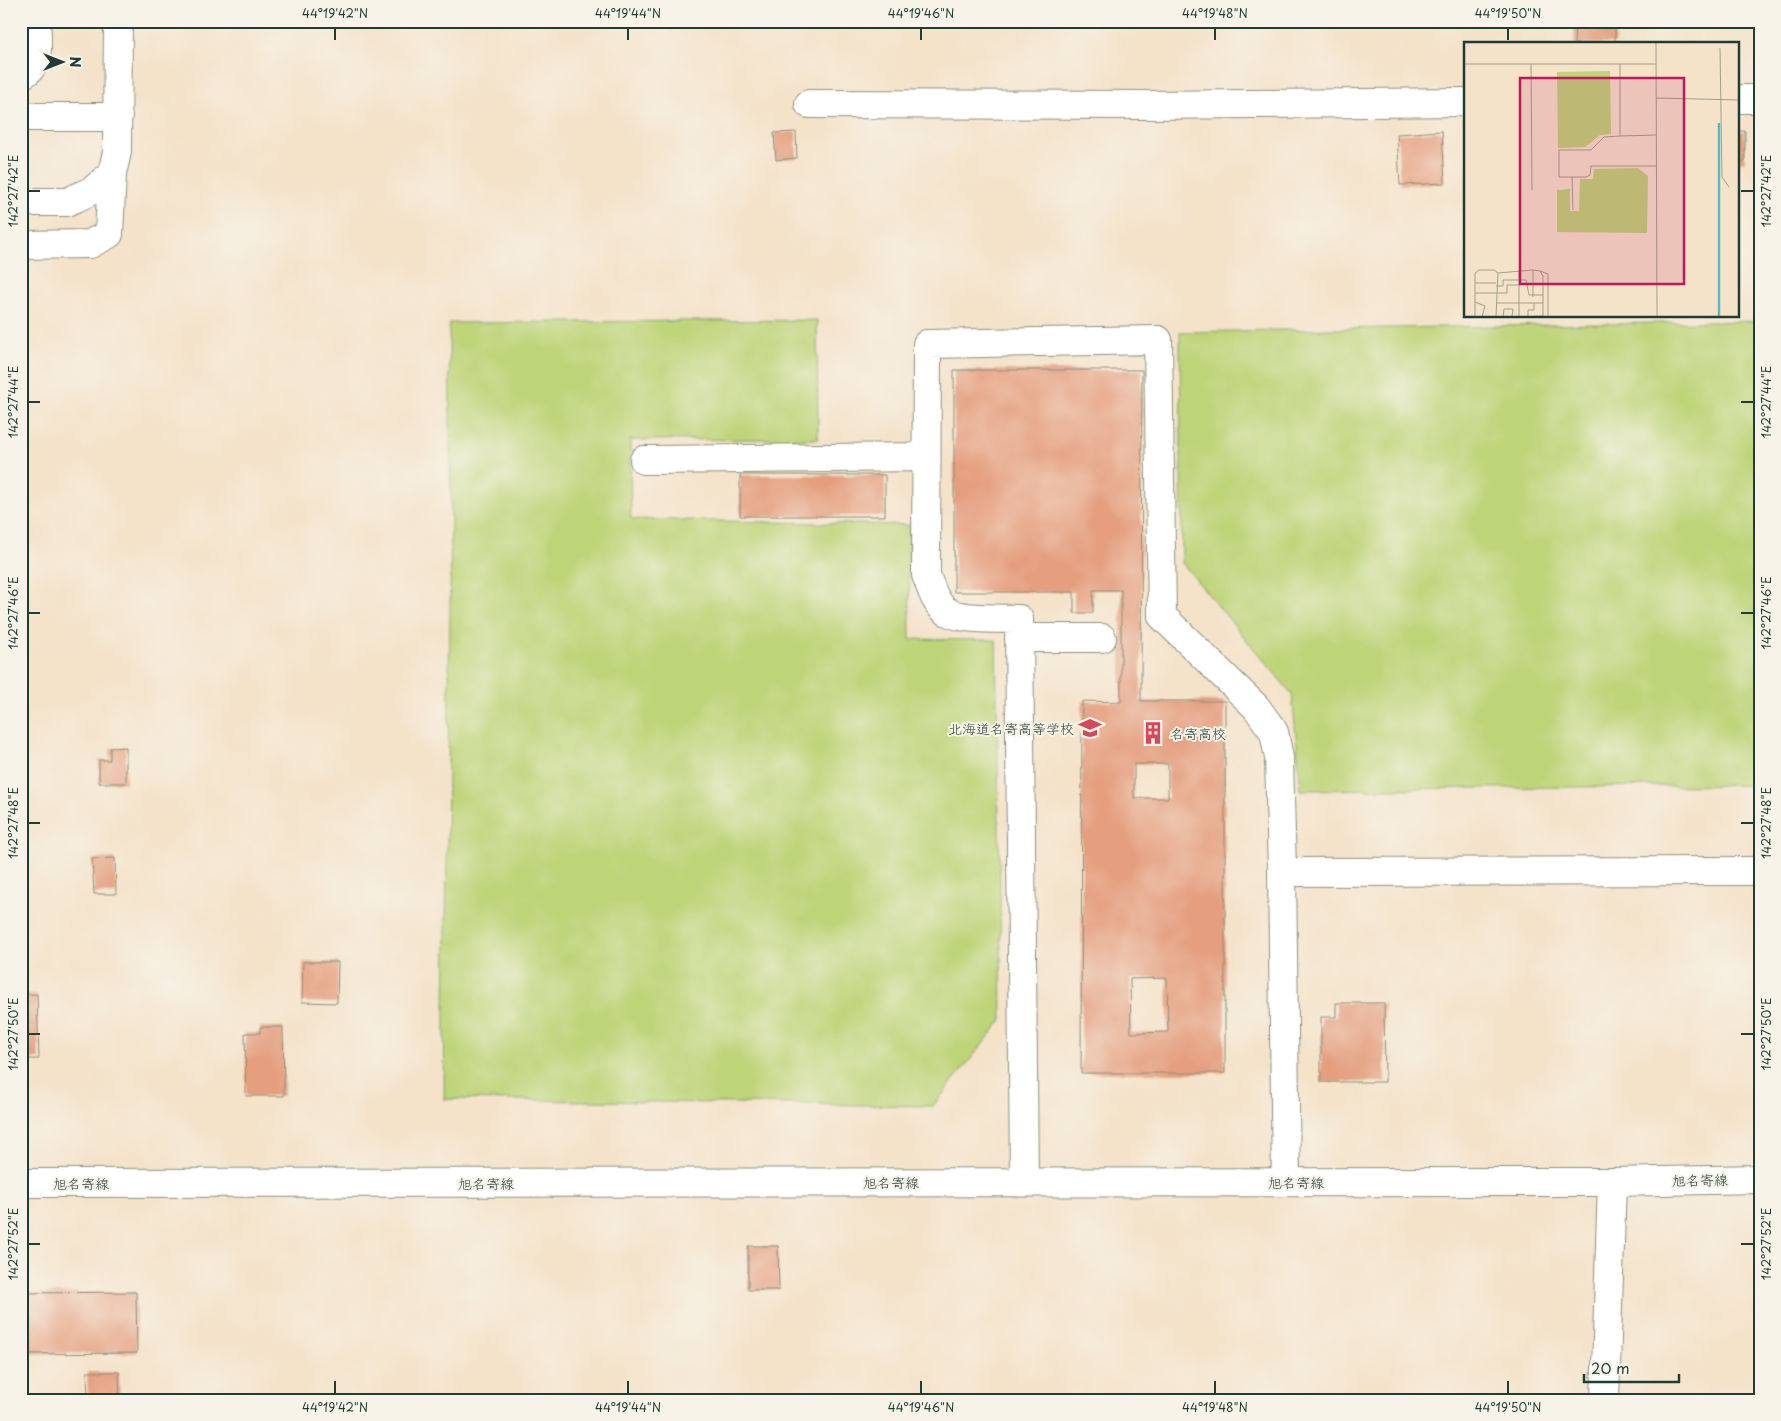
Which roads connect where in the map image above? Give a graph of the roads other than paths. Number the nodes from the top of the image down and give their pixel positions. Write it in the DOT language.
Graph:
graph roads {
  1 [pos="36,21"];
  2 [pos="118,21"];
  3 [pos="21,75"];
  4 [pos="1738,99"];
  5 [pos="1760,99"];
  6 [pos="1464,102"];
  7 [pos="809,104"];
  8 [pos="21,117"];
  9 [pos="118,117"];
  10 [pos="112,174"];
  11 [pos="21,202"];
  12 [pos="21,245"];
  13 [pos="926,457"];
  14 [pos="644,460"];
  15 [pos="1019,638"];
  16 [pos="1102,638"];
  17 [pos="1760,871"];
  18 [pos="1282,872"];
  19 [pos="1760,1179"];
  20 [pos="1024,1182"];
  21 [pos="1286,1182"];
  22 [pos="1612,1182"];
  23 [pos="21,1183"];
  24 [pos="1605,1400"];
  1 -- 3 [label="main road"];
  2 -- 9 [label="main road"];
  4 -- 5 [label="main road"];
  6 -- 7 [label="main road"];
  8 -- 9 [label="main road"];
  9 -- 10 [label="main road"];
  10 -- 11 [label="main road"];
  10 -- 12 [label="main road"];
  13 -- 14 [label="main road"];
  13 -- 15 [label="main road"];
  13 -- 18 [label="main road"];
  15 -- 16 [label="main road"];
  15 -- 20 [label="main road"];
  17 -- 18 [label="main road"];
  18 -- 21 [label="main road"];
  19 -- 22 [label="main road, 旭名寄線"];
  20 -- 21 [label="main road, 旭名寄線"];
  20 -- 23 [label="main road, 旭名寄線"];
  21 -- 22 [label="main road, 旭名寄線"];
  22 -- 24 [label="main road"];
}
